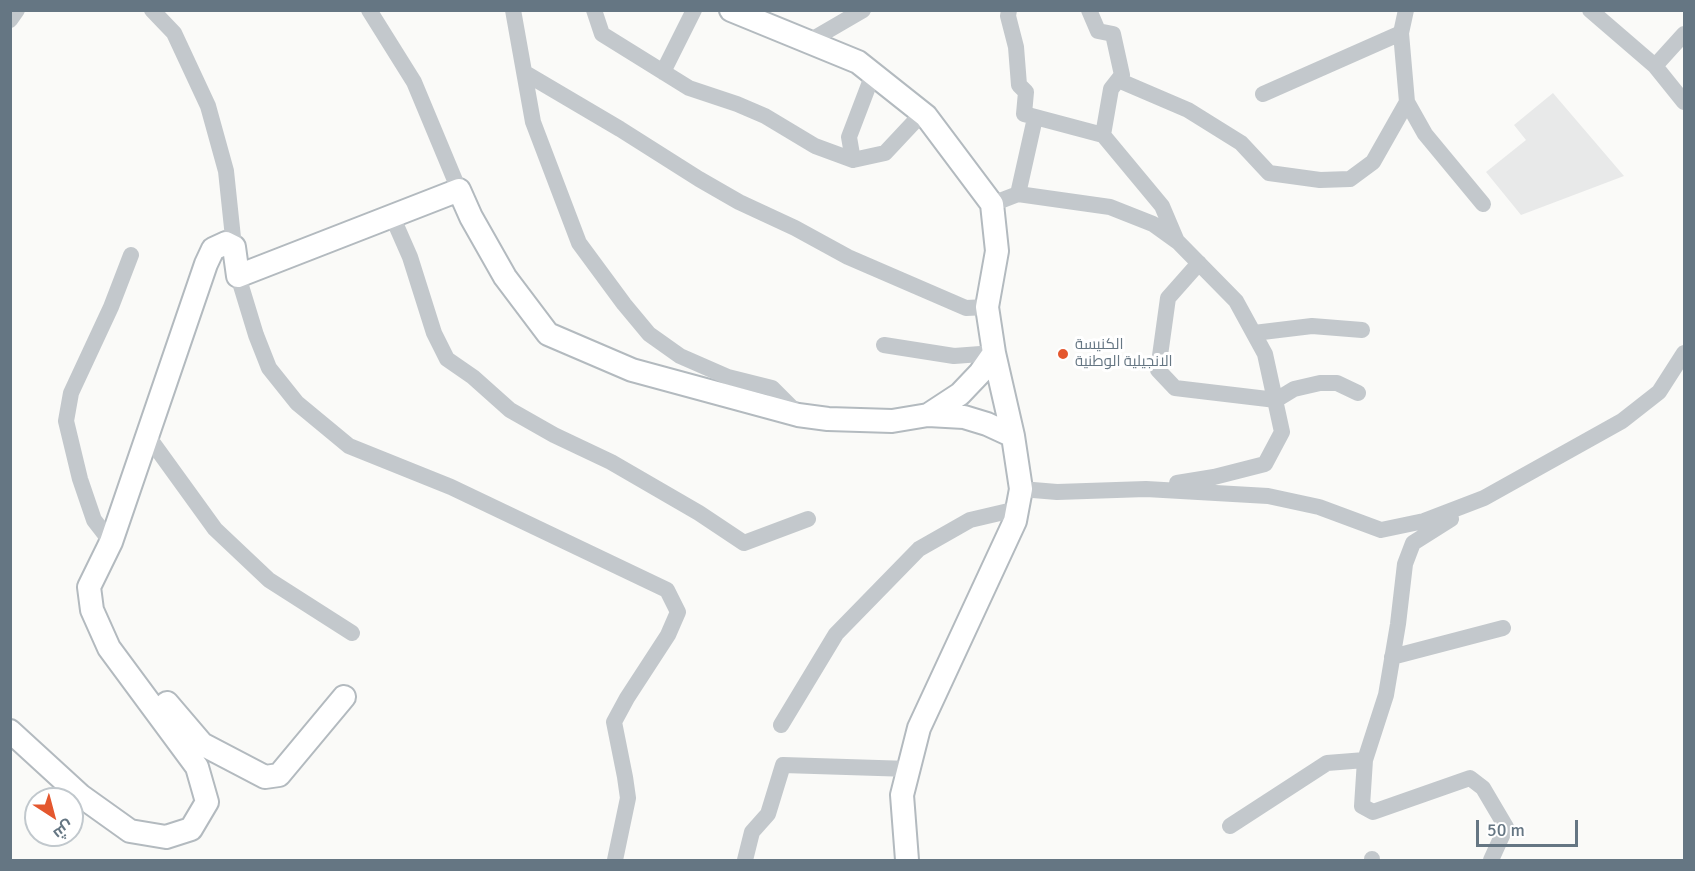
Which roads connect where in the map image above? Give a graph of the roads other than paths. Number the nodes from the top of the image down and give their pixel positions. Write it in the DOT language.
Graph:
graph roads {
  1 [pos="17,10"];
  2 [pos="152,10"];
  3 [pos="369,10"];
  4 [pos="513,10"];
  5 [pos="594,10"];
  6 [pos="694,10"];
  7 [pos="731,10"];
  8 [pos="863,10"];
  9 [pos="1009,10"];
  10 [pos="1089,10"];
  11 [pos="1406,10"];
  12 [pos="1590,10"];
  13 [pos="10,20"];
  14 [pos="1401,33"];
  15 [pos="1684,34"];
  16 [pos="808,42"];
  17 [pos="1655,66"];
  18 [pos="663,72"];
  19 [pos="525,73"];
  20 [pos="873,74"];
  21 [pos="1118,80"];
  22 [pos="1263,94"];
  23 [pos="1407,102"];
  24 [pos="1684,102"];
  25 [pos="927,116"];
  26 [pos="1035,118"];
  27 [pos="1103,135"];
  28 [pos="853,160"];
  29 [pos="459,190"];
  30 [pos="1018,194"];
  31 [pos="992,204"];
  32 [pos="1483,204"];
  33 [pos="392,216"];
  34 [pos="1178,242"];
  35 [pos="234,247"];
  36 [pos="131,255"];
  37 [pos="1199,263"];
  38 [pos="238,276"];
  39 [pos="987,307"];
  40 [pos="1362,330"];
  41 [pos="1254,333"];
  42 [pos="884,345"];
  43 [pos="994,353"];
  44 [pos="1684,353"];
  45 [pos="1358,393"];
  46 [pos="1276,400"];
  47 [pos="798,415"];
  48 [pos="928,415"];
  49 [pos="147,435"];
  50 [pos="1013,436"];
  51 [pos="1146,489"];
  52 [pos="1484,498"];
  53 [pos="1019,499"];
  54 [pos="808,519"];
  55 [pos="111,542"];
  56 [pos="1503,628"];
  57 [pos="352,633"];
  58 [pos="110,648"];
  59 [pos="1392,657"];
  60 [pos="344,697"];
  61 [pos="781,724"];
  62 [pos="10,731"];
  63 [pos="1365,760"];
  64 [pos="910,769"];
  65 [pos="1230,826"];
  66 [pos="615,861"];
  67 [pos="745,861"];
  68 [pos="907,861"];
  69 [pos="1491,861"];
  1 -- 13 [label="street"];
  2 -- 35 [label="street"];
  3 -- 29 [label="street"];
  4 -- 19 [label="street"];
  5 -- 18 [label="street"];
  6 -- 18 [label="street"];
  7 -- 16 [label="street"];
  8 -- 16 [label="street"];
  9 -- 26 [label="street"];
  10 -- 21 [label="street"];
  11 -- 14 [label="street"];
  12 -- 17 [label="street"];
  14 -- 22 [label="street"];
  14 -- 23 [label="street"];
  15 -- 17 [label="street"];
  16 -- 20 [label="street"];
  17 -- 24 [label="street"];
  18 -- 28 [label="street"];
  19 -- 39 [label="street"];
  19 -- 47 [label="street"];
  20 -- 25 [label="street"];
  20 -- 28 [label="street"];
  21 -- 23 [label="street"];
  21 -- 27 [label="street"];
  23 -- 32 [label="street"];
  25 -- 28 [label="street"];
  25 -- 31 [label="street"];
  26 -- 27 [label="street"];
  26 -- 30 [label="street"];
  27 -- 34 [label="street"];
  29 -- 33 [label="street"];
  29 -- 47 [label="street"];
  30 -- 31 [label="street"];
  30 -- 34 [label="street"];
  31 -- 39 [label="street"];
  33 -- 38 [label="street"];
  33 -- 54 [label="street"];
  34 -- 37 [label="street"];
  35 -- 38 [label="street"];
  35 -- 49 [label="street"];
  36 -- 55 [label="street"];
  37 -- 41 [label="street"];
  37 -- 46 [label="street"];
  38 -- 66 [label="street"];
  39 -- 43 [label="street"];
  40 -- 41 [label="street"];
  41 -- 46 [label="street"];
  42 -- 43 [label="street"];
  43 -- 48 [label="street"];
  43 -- 50 [label="street"];
  44 -- 52 [label="street"];
  45 -- 46 [label="street"];
  46 -- 51 [label="street"];
  47 -- 48 [label="street"];
  48 -- 50 [label="street"];
  49 -- 55 [label="street"];
  49 -- 57 [label="street"];
  50 -- 53 [label="street"];
  51 -- 52 [label="street"];
  51 -- 53 [label="street"];
  52 -- 59 [label="street"];
  53 -- 61 [label="street"];
  53 -- 64 [label="street"];
  55 -- 58 [label="street"];
  56 -- 59 [label="street"];
  58 -- 60 [label="street"];
  58 -- 62 [label="street"];
  59 -- 63 [label="street"];
  63 -- 65 [label="street"];
  63 -- 69 [label="street"];
  64 -- 67 [label="street"];
  64 -- 68 [label="street"];
}
